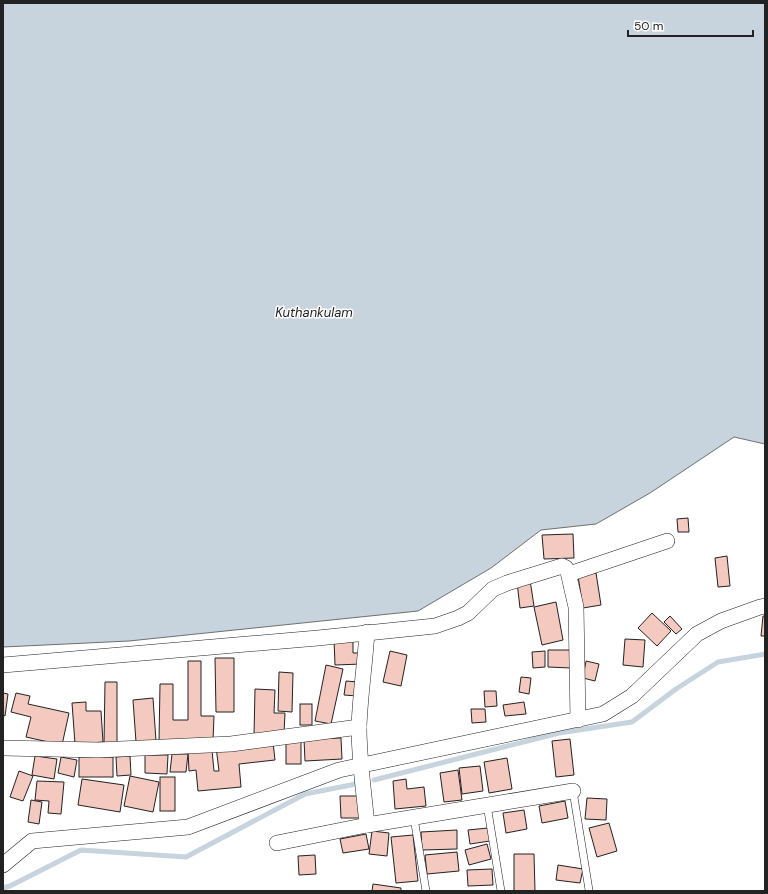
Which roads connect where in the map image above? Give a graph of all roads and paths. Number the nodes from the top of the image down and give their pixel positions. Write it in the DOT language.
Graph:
graph roads {
  1 [pos="667,541"];
  2 [pos="569,574"];
  3 [pos="765,606"];
  4 [pos="367,632"];
  5 [pos="3,665"];
  6 [pos="578,720"];
  7 [pos="359,727"];
  8 [pos="3,748"];
  9 [pos="360,765"];
  10 [pos="573,791"];
  11 [pos="487,805"];
  12 [pos="414,818"];
  13 [pos="367,825"];
  14 [pos="278,843"];
  15 [pos="3,865"];
  16 [pos="589,890"];
  17 [pos="426,891"];
  18 [pos="501,891"];
  1 -- 2 [label="street"];
  2 -- 4 [label="street"];
  2 -- 6 [label="street"];
  3 -- 6 [label="street"];
  4 -- 5 [label="street"];
  4 -- 7 [label="street"];
  6 -- 9 [label="street"];
  7 -- 8 [label="street"];
  7 -- 9 [label="street"];
  9 -- 13 [label="street"];
  9 -- 15 [label="street"];
  10 -- 11 [label="street"];
  10 -- 16 [label="lane"];
  11 -- 12 [label="street"];
  11 -- 18 [label="lane"];
  12 -- 13 [label="street"];
  12 -- 17 [label="lane"];
  13 -- 14 [label="street"];
}
